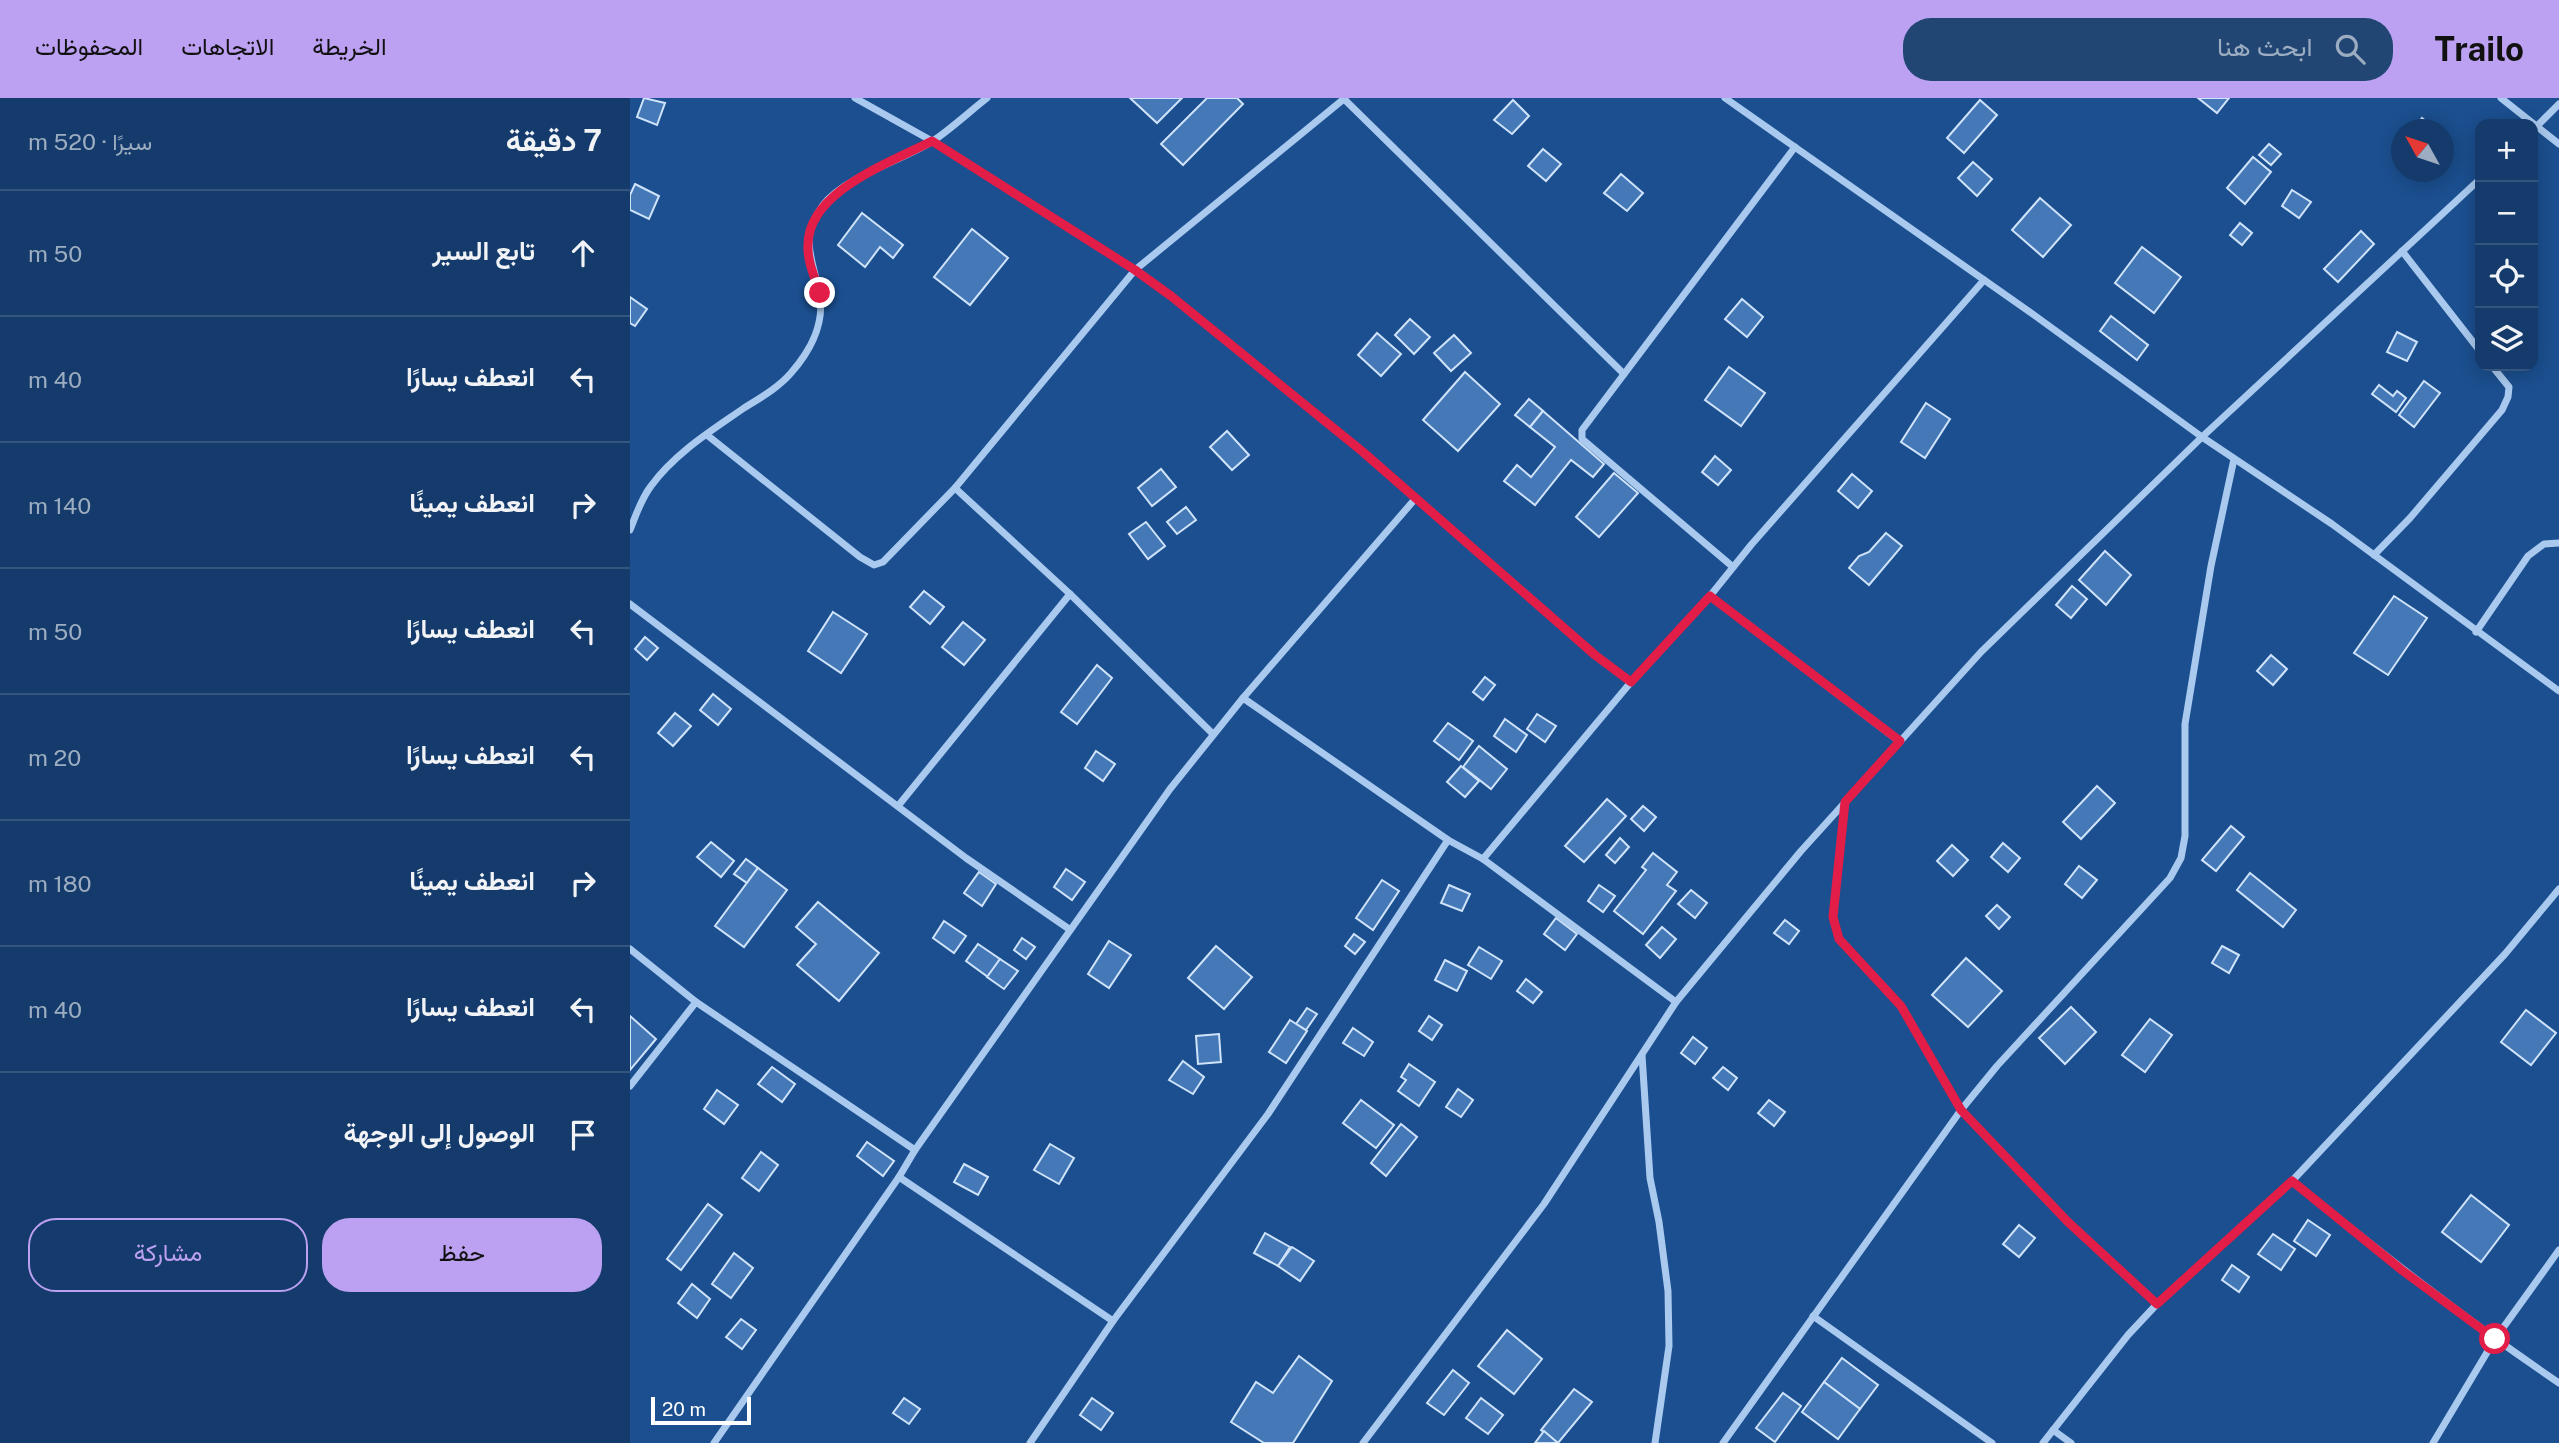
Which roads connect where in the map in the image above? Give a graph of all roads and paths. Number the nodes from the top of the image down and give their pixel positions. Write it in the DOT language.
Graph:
graph roads {
  1 [pos="855,98"];
  2 [pos="987,98"];
  3 [pos="2501,98"];
  4 [pos="1345,99"];
  5 [pos="1728,99"];
  6 [pos="2559,104"];
  7 [pos="2525,119"];
  8 [pos="2538,125"];
  9 [pos="2538,130"];
  10 [pos="932,141"];
  11 [pos="2559,144"];
  12 [pos="1796,147"];
  13 [pos="2477,182"];
  14 [pos="2402,251"];
  15 [pos="1135,270"];
  16 [pos="1984,280"];
  17 [pos="2475,345"];
  18 [pos="2496,371"];
  19 [pos="1624,374"];
  20 [pos="707,435"];
  21 [pos="2202,436"];
  22 [pos="2234,458"];
  23 [pos="955,488"];
  24 [pos="1415,499"];
  25 [pos="630,530"];
  26 [pos="2559,543"];
  27 [pos="2374,555"];
  28 [pos="1733,567"];
  29 [pos="1070,594"];
  30 [pos="1710,596"];
  31 [pos="630,604"];
  32 [pos="2476,632"];
  33 [pos="1631,682"];
  34 [pos="2559,691"];
  35 [pos="1243,698"];
  36 [pos="1213,734"];
  37 [pos="1900,741"];
  38 [pos="1845,802"];
  39 [pos="898,806"];
  40 [pos="1448,840"];
  41 [pos="1483,859"];
  42 [pos="2559,889"];
  43 [pos="1069,929"];
  44 [pos="630,949"];
  45 [pos="696,1002"];
  46 [pos="1676,1002"];
  47 [pos="1642,1055"];
  48 [pos="630,1086"];
  49 [pos="1961,1110"];
  50 [pos="915,1150"];
  51 [pos="899,1177"];
  52 [pos="2292,1181"];
  53 [pos="2559,1250"];
  54 [pos="2157,1304"];
  55 [pos="1814,1316"];
  56 [pos="1113,1321"];
  57 [pos="2495,1339"];
  58 [pos="2559,1382"];
  59 [pos="2053,1430"];
  60 [pos="714,1443"];
  61 [pos="1030,1443"];
  62 [pos="1363,1443"];
  63 [pos="1655,1443"];
  64 [pos="1723,1443"];
  65 [pos="1992,1443"];
  66 [pos="2043,1443"];
  67 [pos="2071,1443"];
  68 [pos="2433,1443"];
  1 -- 10 [label="street"];
  2 -- 10 [label="street"];
  3 -- 7 [label="street"];
  4 -- 15 [label="street"];
  4 -- 19 [label="street"];
  5 -- 12 [label="street"];
  6 -- 8 [label="street"];
  9 -- 11 [label="street"];
  10 -- 15 [label="street"];
  10 -- 20 [label="street"];
  12 -- 16 [label="street"];
  12 -- 19 [label="street"];
  13 -- 14 [label="street"];
  14 -- 17 [label="street"];
  14 -- 21 [label="street"];
  15 -- 23 [label="street"];
  15 -- 24 [label="street"];
  16 -- 21 [label="street"];
  16 -- 28 [label="street"];
  18 -- 27 [label="street"];
  19 -- 28 [label="street"];
  20 -- 23 [label="street"];
  20 -- 25 [label="street"];
  21 -- 22 [label="street"];
  21 -- 37 [label="street"];
  22 -- 27 [label="street"];
  22 -- 49 [label="street"];
  23 -- 29 [label="street"];
  24 -- 33 [label="street"];
  24 -- 35 [label="street"];
  26 -- 32 [label="street"];
  27 -- 32 [label="street"];
  28 -- 30 [label="street"];
  29 -- 36 [label="street"];
  29 -- 39 [label="street"];
  30 -- 33 [label="street"];
  30 -- 37 [label="street"];
  31 -- 39 [label="street"];
  32 -- 34 [label="street"];
  33 -- 41 [label="street"];
  35 -- 36 [label="street"];
  35 -- 40 [label="street"];
  36 -- 43 [label="street"];
  37 -- 38 [label="street"];
  38 -- 46 [label="street"];
  38 -- 49 [label="street"];
  39 -- 43 [label="street"];
  40 -- 41 [label="street"];
  40 -- 56 [label="street"];
  41 -- 46 [label="street"];
  42 -- 52 [label="street"];
  43 -- 50 [label="street"];
  44 -- 45 [label="street"];
  45 -- 48 [label="street"];
  45 -- 50 [label="street"];
  46 -- 47 [label="street"];
  47 -- 62 [label="street"];
  47 -- 63 [label="street"];
  49 -- 54 [label="street"];
  49 -- 55 [label="street"];
  50 -- 51 [label="street"];
  51 -- 56 [label="street"];
  51 -- 60 [label="street"];
  52 -- 54 [label="street"];
  52 -- 57 [label="street"];
  53 -- 57 [label="street"];
  54 -- 59 [label="street"];
  55 -- 64 [label="street"];
  55 -- 65 [label="street"];
  56 -- 61 [label="street"];
  57 -- 58 [label="street"];
  57 -- 68 [label="street"];
  59 -- 66 [label="street"];
  59 -- 67 [label="street"];
}
